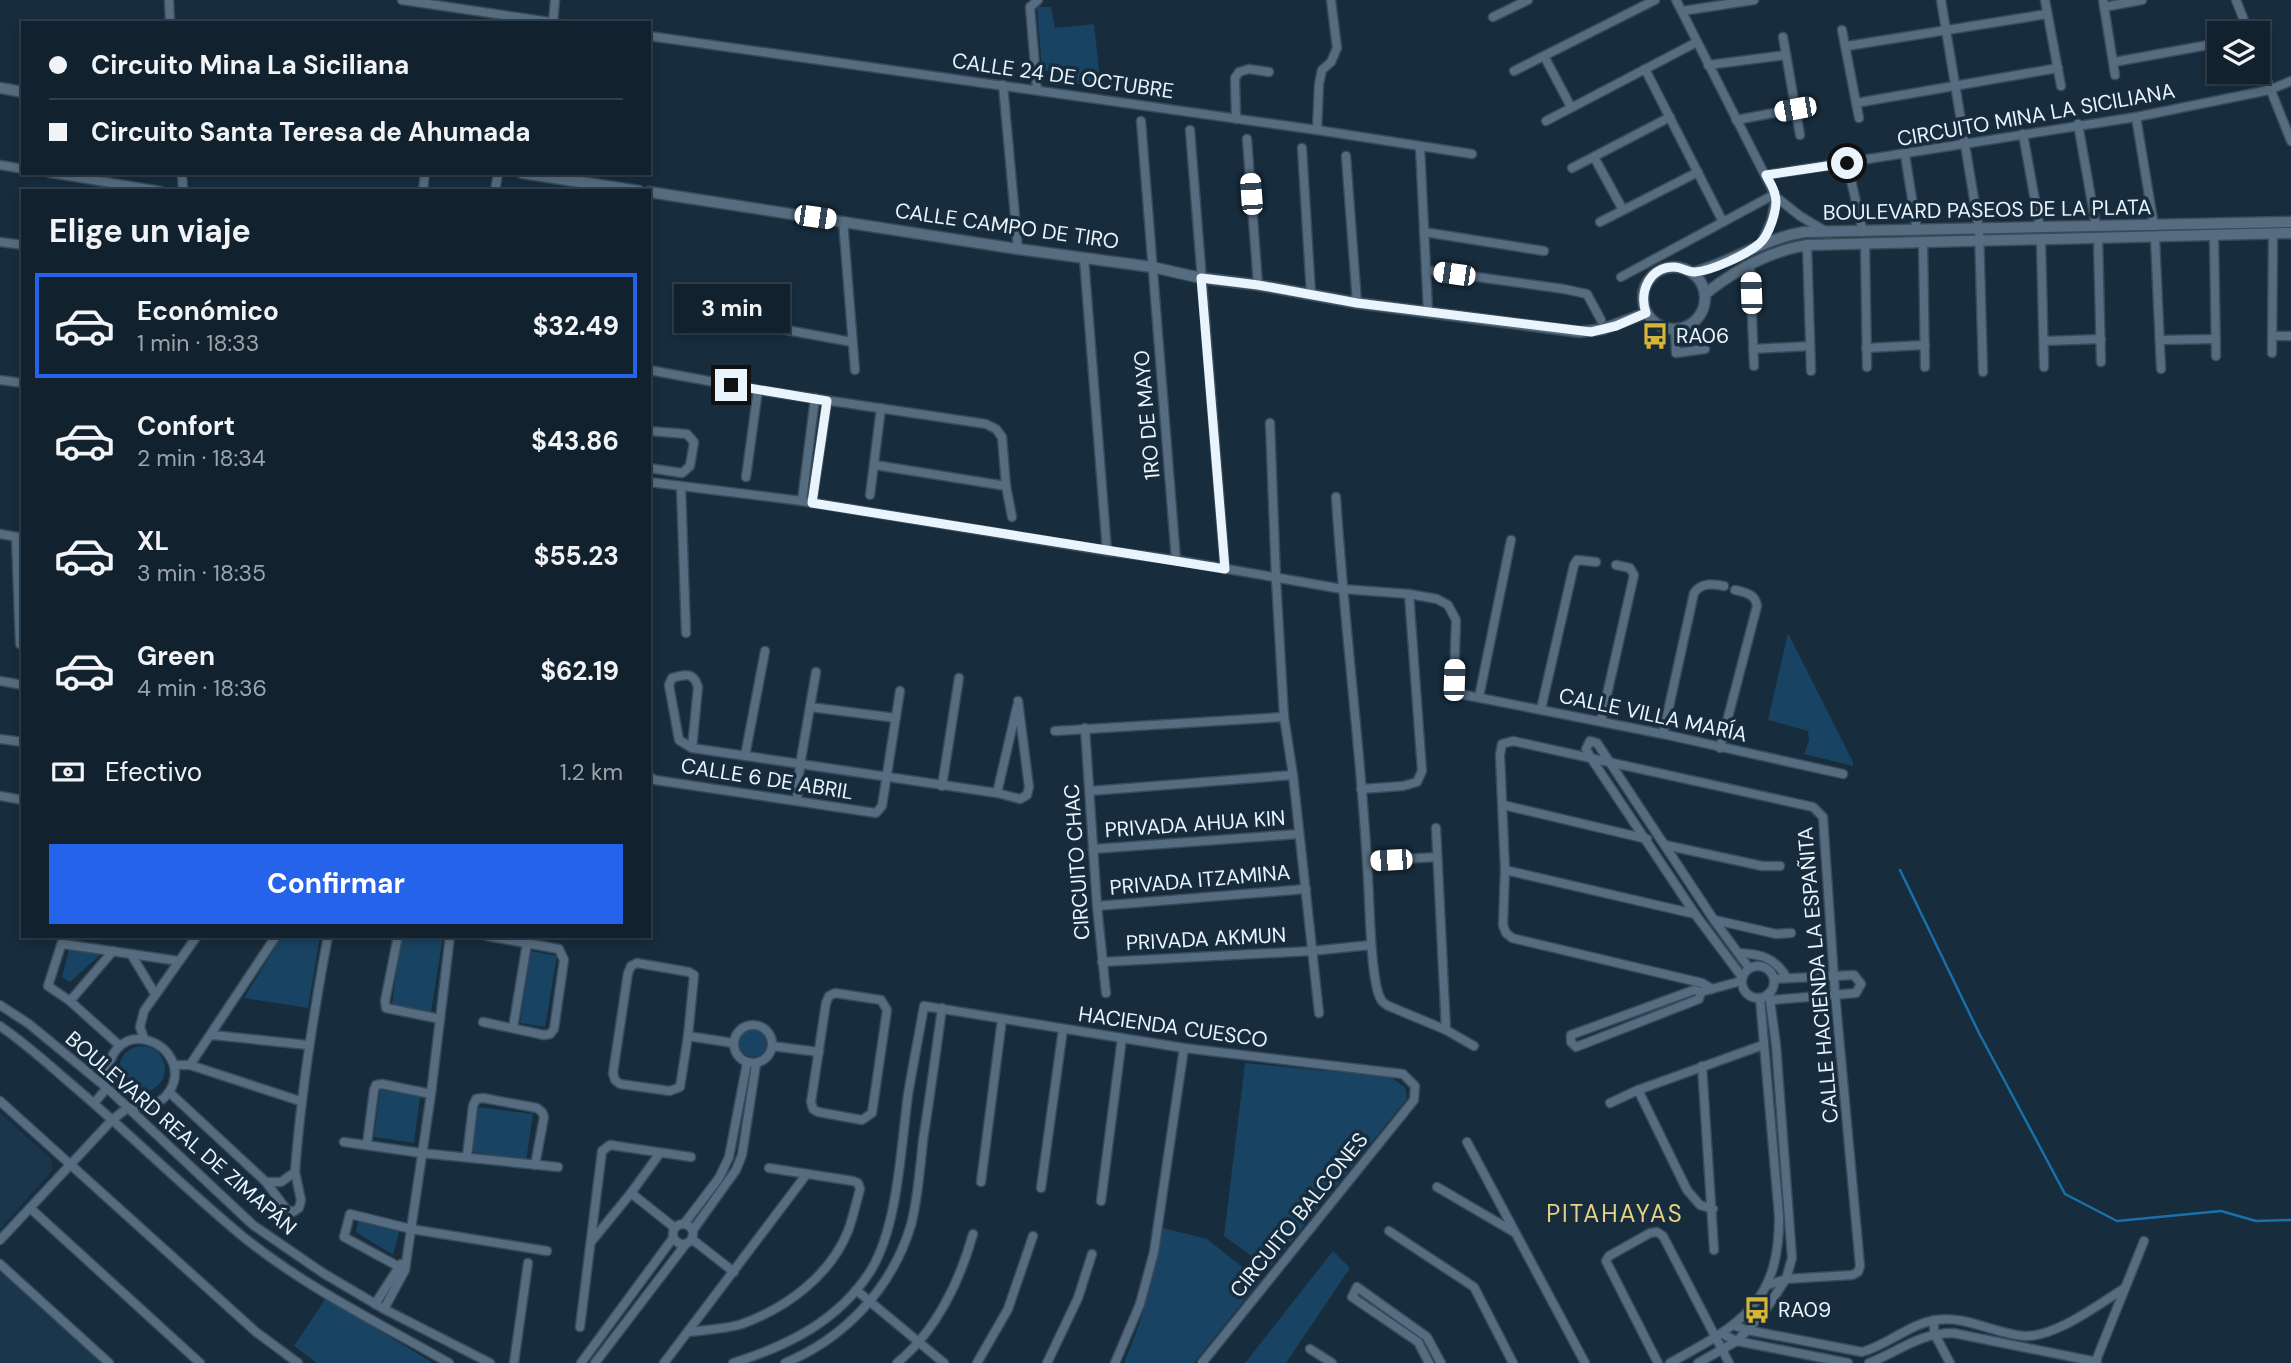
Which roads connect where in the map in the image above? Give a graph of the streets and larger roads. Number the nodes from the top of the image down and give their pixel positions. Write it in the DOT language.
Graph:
graph roads {
  1 [pos="169,0"];
  2 [pos="484,0"];
  3 [pos="555,0"];
  4 [pos="1038,0"];
  5 [pos="1331,0"];
  6 [pos="1528,0"];
  7 [pos="1655,0"];
  8 [pos="1676,0"];
  9 [pos="1754,0"];
  10 [pos="1941,0"];
  11 [pos="2045,0"];
  12 [pos="2142,0"];
  13 [pos="2236,0"];
  14 [pos="408,1"];
  15 [pos="1515,3"];
  16 [pos="2103,3"];
  17 [pos="1682,11"];
  18 [pos="483,12"];
  19 [pos="2047,15"];
  20 [pos="1493,18"];
  21 [pos="170,21"];
  22 [pos="548,21"];
  23 [pos="555,21"];
  24 [pos="2244,21"];
  25 [pos="1842,30"];
  26 [pos="1945,32"];
  27 [pos="651,36"];
  28 [pos="1783,37"];
  29 [pos="1697,42"];
  30 [pos="2207,45"];
  31 [pos="1847,46"];
  32 [pos="1786,55"];
  33 [pos="1544,56"];
  34 [pos="2114,62"];
  35 [pos="1709,65"];
  36 [pos="2058,68"];
  37 [pos="1645,69"];
  38 [pos="1514,71"];
  39 [pos="1269,72"];
  40 [pos="2115,75"];
  41 [pos="2291,81"];
  42 [pos="2267,84"];
  43 [pos="1003,85"];
  44 [pos="1955,85"];
  45 [pos="2061,86"];
  46 [pos="0,89"];
  47 [pos="1037,90"];
  48 [pos="2269,90"];
  49 [pos="21,92"];
  50 [pos="1856,103"];
  51 [pos="1572,107"];
  52 [pos="1795,109"];
  53 [pos="1670,117"];
  54 [pos="2137,117"];
  55 [pos="1859,118"];
  56 [pos="1236,119"];
  57 [pos="1736,120"];
  58 [pos="1141,121"];
  59 [pos="1546,121"];
  60 [pos="2078,124"];
  61 [pos="1190,130"];
  62 [pos="1318,130"];
  63 [pos="2023,134"];
  64 [pos="1800,135"];
  65 [pos="1247,138"];
  66 [pos="2291,141"];
  67 [pos="1965,144"];
  68 [pos="1420,147"];
  69 [pos="1301,148"];
  70 [pos="1472,154"];
  71 [pos="1905,155"];
  72 [pos="1346,156"];
  73 [pos="1594,157"];
  74 [pos="1847,163"];
  75 [pos="0,165"];
  76 [pos="1572,168"];
  77 [pos="21,169"];
  78 [pos="1698,172"];
  79 [pos="62,175"];
  80 [pos="535,175"];
  81 [pos="1766,175"];
  82 [pos="149,189"];
  83 [pos="626,189"];
  84 [pos="651,192"];
  85 [pos="1776,195"];
  86 [pos="1623,210"];
  87 [pos="843,221"];
  88 [pos="1600,222"];
  89 [pos="1723,222"];
  90 [pos="2291,222"];
  91 [pos="2096,226"];
  92 [pos="2154,226"];
  93 [pos="2040,228"];
  94 [pos="1979,229"];
  95 [pos="1917,230"];
  96 [pos="1826,231"];
  97 [pos="1424,232"];
  98 [pos="1837,232"];
  99 [pos="1863,232"];
  100 [pos="2291,233"];
  101 [pos="2273,234"];
  102 [pos="2214,237"];
  103 [pos="2155,238"];
  104 [pos="2098,239"];
  105 [pos="2041,240"];
  106 [pos="0,242"];
  107 [pos="1980,242"];
  108 [pos="1923,243"];
  109 [pos="1760,244"];
  110 [pos="1837,244"];
  111 [pos="1865,244"];
  112 [pos="21,245"];
  113 [pos="1807,245"];
  114 [pos="1018,249"];
  115 [pos="1544,251"];
  116 [pos="1084,258"];
  117 [pos="1750,265"];
  118 [pos="1152,267"];
  119 [pos="1426,270"];
  120 [pos="1692,273"];
  121 [pos="1621,277"];
  122 [pos="1201,278"];
  123 [pos="1258,285"];
  124 [pos="1311,294"];
  125 [pos="1705,294"];
  126 [pos="1357,303"];
  127 [pos="1428,311"];
  128 [pos="1646,313"];
  129 [pos="1601,320"];
  130 [pos="781,329"];
  131 [pos="1675,330"];
  132 [pos="2272,336"];
  133 [pos="2291,336"];
  134 [pos="2101,339"];
  135 [pos="2216,339"];
  136 [pos="2160,340"];
  137 [pos="2044,341"];
  138 [pos="852,342"];
  139 [pos="1924,345"];
  140 [pos="1810,346"];
  141 [pos="1866,348"];
  142 [pos="1705,349"];
  143 [pos="1753,349"];
  144 [pos="2272,353"];
  145 [pos="2216,356"];
  146 [pos="2101,362"];
  147 [pos="1754,366"];
  148 [pos="1867,367"];
  149 [pos="1925,367"];
  150 [pos="2044,368"];
  151 [pos="2161,369"];
  152 [pos="651,370"];
  153 [pos="855,370"];
  154 [pos="1811,371"];
  155 [pos="1983,372"];
  156 [pos="0,380"];
  157 [pos="21,383"];
  158 [pos="758,390"];
  159 [pos="815,398"];
  160 [pos="827,401"];
  161 [pos="881,408"];
  162 [pos="1270,423"];
  163 [pos="651,431"];
  164 [pos="875,465"];
  165 [pos="651,468"];
  166 [pos="746,477"];
  167 [pos="651,482"];
  168 [pos="1006,486"];
  169 [pos="681,487"];
  170 [pos="870,495"];
  171 [pos="1336,497"];
  172 [pos="802,501"];
  173 [pos="812,503"];
  174 [pos="1012,517"];
  175 [pos="0,534"];
  176 [pos="19,538"];
  177 [pos="1511,540"];
  178 [pos="1107,551"];
  179 [pos="1177,560"];
  180 [pos="1596,562"];
  181 [pos="1616,565"];
  182 [pos="1225,569"];
  183 [pos="21,579"];
  184 [pos="1276,579"];
  185 [pos="1724,586"];
  186 [pos="1342,589"];
  187 [pos="1735,590"];
  188 [pos="1409,594"];
  189 [pos="686,633"];
  190 [pos="21,644"];
  191 [pos="765,651"];
  192 [pos="816,672"];
  193 [pos="958,678"];
  194 [pos="0,681"];
  195 [pos="21,685"];
  196 [pos="901,691"];
  197 [pos="1479,697"];
  198 [pos="810,707"];
  199 [pos="1541,709"];
  200 [pos="1284,717"];
  201 [pos="896,718"];
  202 [pos="1601,721"];
  203 [pos="1084,728"];
  204 [pos="1055,731"];
  205 [pos="1663,734"];
  206 [pos="0,739"];
  207 [pos="21,742"];
  208 [pos="692,748"];
  209 [pos="1720,748"];
  210 [pos="745,756"];
  211 [pos="1591,758"];
  212 [pos="1611,764"];
  213 [pos="800,765"];
  214 [pos="1843,774"];
  215 [pos="1293,775"];
  216 [pos="887,777"];
  217 [pos="651,778"];
  218 [pos="942,786"];
  219 [pos="1361,789"];
  220 [pos="1090,791"];
  221 [pos="997,793"];
  222 [pos="0,796"];
  223 [pos="21,800"];
  224 [pos="797,800"];
  225 [pos="1503,806"];
  226 [pos="1436,828"];
  227 [pos="1299,834"];
  228 [pos="1647,839"];
  229 [pos="1665,845"];
  230 [pos="1093,849"];
  231 [pos="1437,857"];
  232 [pos="1368,861"];
  233 [pos="1780,866"];
  234 [pos="1505,870"];
  235 [pos="1306,889"];
  236 [pos="1097,906"];
  237 [pos="1695,914"];
  238 [pos="1714,920"];
  239 [pos="1791,933"];
  240 [pos="196,938"];
  241 [pos="275,938"];
  242 [pos="328,938"];
  243 [pos="398,938"];
  244 [pos="450,938"];
  245 [pos="498,938"];
  246 [pos="63,940"];
  247 [pos="527,943"];
  248 [pos="1371,944"];
  249 [pos="113,951"];
  250 [pos="1311,951"];
  251 [pos="1739,953"];
  252 [pos="131,954"];
  253 [pos="179,961"];
  254 [pos="1102,962"];
  255 [pos="1749,968"];
  256 [pos="1834,976"];
  257 [pos="1787,978"];
  258 [pos="1742,979"];
  259 [pos="1774,979"];
  260 [pos="1712,989"];
  261 [pos="1701,992"];
  262 [pos="1106,993"];
  263 [pos="1835,993"];
  264 [pos="155,994"];
  265 [pos="1770,997"];
  266 [pos="1760,998"];
  267 [pos="70,1001"];
  268 [pos="0,1005"];
  269 [pos="942,1008"];
  270 [pos="1319,1013"];
  271 [pos="440,1019"];
  272 [pos="1002,1019"];
  273 [pos="483,1022"];
  274 [pos="0,1026"];
  275 [pos="513,1028"];
  276 [pos="1062,1029"];
  277 [pos="1446,1030"];
  278 [pos="212,1035"];
  279 [pos="688,1036"];
  280 [pos="1122,1038"];
  281 [pos="144,1039"];
  282 [pos="733,1043"];
  283 [pos="307,1045"];
  284 [pos="1763,1045"];
  285 [pos="120,1046"];
  286 [pos="772,1046"];
  287 [pos="1474,1046"];
  288 [pos="1184,1048"];
  289 [pos="819,1052"];
  290 [pos="751,1063"];
  291 [pos="174,1065"];
  292 [pos="190,1065"];
  293 [pos="1702,1066"];
  294 [pos="1415,1086"];
  295 [pos="107,1088"];
  296 [pos="1638,1090"];
  297 [pos="169,1092"];
  298 [pos="430,1094"];
  299 [pos="0,1101"];
  300 [pos="300,1101"];
  301 [pos="94,1103"];
  302 [pos="1611,1103"];
  303 [pos="128,1108"];
  304 [pos="113,1120"];
  305 [pos="344,1142"];
  306 [pos="1467,1142"];
  307 [pos="367,1144"];
  308 [pos="421,1153"];
  309 [pos="660,1153"];
  310 [pos="467,1156"];
  311 [pos="691,1157"];
  312 [pos="70,1164"];
  313 [pos="536,1165"];
  314 [pos="558,1167"];
  315 [pos="769,1168"];
  316 [pos="295,1172"];
  317 [pos="806,1175"];
  318 [pos="266,1182"];
  319 [pos="981,1182"];
  320 [pos="1041,1188"];
  321 [pos="1437,1188"];
  322 [pos="631,1193"];
  323 [pos="1101,1201"];
  324 [pos="30,1208"];
  325 [pos="1713,1209"];
  326 [pos="684,1224"];
  327 [pos="675,1228"];
  328 [pos="411,1229"];
  329 [pos="1389,1231"];
  330 [pos="973,1234"];
  331 [pos="1517,1234"];
  332 [pos="1033,1236"];
  333 [pos="674,1238"];
  334 [pos="690,1238"];
  335 [pos="0,1240"];
  336 [pos="2144,1241"];
  337 [pos="591,1242"];
  338 [pos="1714,1250"];
  339 [pos="547,1251"];
  340 [pos="1092,1254"];
  341 [pos="528,1263"];
  342 [pos="0,1264"];
  343 [pos="401,1269"];
  344 [pos="734,1272"];
  345 [pos="1786,1279"];
  346 [pos="1768,1285"];
  347 [pos="2125,1288"];
  348 [pos="856,1290"];
  349 [pos="872,1301"];
  350 [pos="375,1304"];
  351 [pos="384,1309"];
  352 [pos="1934,1320"];
  353 [pos="1733,1325"];
  354 [pos="580,1327"];
  355 [pos="1747,1330"];
  356 [pos="688,1332"];
  357 [pos="1934,1333"];
  358 [pos="2042,1335"];
  359 [pos="1719,1336"];
  360 [pos="1797,1340"];
  361 [pos="1737,1341"];
  362 [pos="918,1342"];
  363 [pos="1310,1349"];
  364 [pos="1872,1349"];
  365 [pos="1722,1350"];
  366 [pos="2038,1350"];
  367 [pos="1801,1359"];
  368 [pos="1875,1362"];
  369 [pos="109,1363"];
  370 [pos="200,1363"];
  371 [pos="298,1363"];
  372 [pos="449,1363"];
  373 [pos="490,1363"];
  374 [pos="514,1363"];
  375 [pos="580,1363"];
  376 [pos="595,1363"];
  377 [pos="664,1363"];
  378 [pos="733,1363"];
  379 [pos="785,1363"];
  380 [pos="897,1363"];
  381 [pos="944,1363"];
  382 [pos="977,1363"];
  383 [pos="1047,1363"];
  384 [pos="1115,1363"];
  385 [pos="1202,1363"];
  386 [pos="1332,1363"];
  387 [pos="1429,1363"];
  388 [pos="1441,1363"];
  389 [pos="1513,1363"];
  390 [pos="1585,1363"];
  391 [pos="1658,1363"];
  392 [pos="1670,1363"];
  393 [pos="1698,1363"];
  394 [pos="1729,1363"];
  395 [pos="1848,1363"];
  396 [pos="1950,1363"];
  397 [pos="2096,1363"];
  1 -- 21 [label="street"];
  2 -- 18 [label="street"];
  3 -- 23 [label="street"];
  4 -- 47 [label="street"];
  5 -- 62 [label="street"];
  6 -- 15 [label="street"];
  7 -- 33 [label="street"];
  8 -- 17 [label="street"];
  9 -- 17 [label="street"];
  10 -- 26 [label="street"];
  11 -- 19 [label="street"];
  12 -- 16 [label="street"];
  13 -- 24 [label="street"];
  14 -- 18 [label="street"];
  15 -- 20 [label="street"];
  16 -- 34 [label="street"];
  17 -- 29 [label="street"];
  18 -- 22 [label="street"];
  19 -- 26 [label="street"];
  19 -- 36 [label="street"];
  25 -- 31 [label="street"];
  26 -- 31 [label="street"];
  26 -- 44 [label="street"];
  27 -- 43 [label="street, CALLE 24 DE OCTUBRE"];
  28 -- 32 [label="street"];
  29 -- 35 [label="street"];
  29 -- 37 [label="street"];
  30 -- 34 [label="street"];
  31 -- 50 [label="street"];
  32 -- 35 [label="street"];
  32 -- 52 [label="street"];
  33 -- 38 [label="street"];
  33 -- 51 [label="street"];
  34 -- 40 [label="street"];
  35 -- 57 [label="street"];
  36 -- 44 [label="street"];
  36 -- 45 [label="street"];
  37 -- 51 [label="street"];
  37 -- 53 [label="street"];
  39 -- 56 [label="street"];
  41 -- 48 [label="street, CIRCUITO MINA LA SICILIANA"];
  42 -- 48 [label="street"];
  43 -- 47 [label="street, CALLE 24 DE OCTUBRE"];
  43 -- 114 [label="street"];
  44 -- 50 [label="street"];
  44 -- 67 [label="street"];
  46 -- 49 [label="street"];
  47 -- 56 [label="street, CALLE 24 DE OCTUBRE"];
  48 -- 54 [label="street, CIRCUITO MINA LA SICILIANA"];
  48 -- 66 [label="street"];
  50 -- 55 [label="street"];
  51 -- 59 [label="street"];
  52 -- 57 [label="street"];
  52 -- 64 [label="street"];
  53 -- 73 [label="street"];
  53 -- 78 [label="street"];
  54 -- 60 [label="street, CIRCUITO MINA LA SICILIANA"];
  54 -- 92 [label="street"];
  56 -- 62 [label="street, CALLE 24 DE OCTUBRE"];
  57 -- 81 [label="street"];
  58 -- 118 [label="street, 1RO DE MAYO"];
  60 -- 63 [label="street, CIRCUITO MINA LA SICILIANA"];
  60 -- 91 [label="street"];
  61 -- 122 [label="street"];
  62 -- 68 [label="street, CALLE 24 DE OCTUBRE"];
  63 -- 67 [label="street, CIRCUITO MINA LA SICILIANA"];
  63 -- 93 [label="street"];
  65 -- 123 [label="street"];
  67 -- 71 [label="street, CIRCUITO MINA LA SICILIANA"];
  67 -- 94 [label="street"];
  68 -- 70 [label="street, CALLE 24 DE OCTUBRE"];
  68 -- 97 [label="street"];
  69 -- 124 [label="street"];
  71 -- 74 [label="street, CIRCUITO MINA LA SICILIANA"];
  71 -- 95 [label="street"];
  72 -- 126 [label="street"];
  73 -- 76 [label="street"];
  73 -- 86 [label="street"];
  74 -- 81 [label="street, CIRCUITO MINA LA SICILIANA"];
  74 -- 99 [label="street"];
  75 -- 77 [label="street"];
  78 -- 86 [label="street"];
  78 -- 89 [label="street"];
  79 -- 82 [label="street"];
  80 -- 83 [label="street"];
  81 -- 85 [label="street"];
  84 -- 87 [label="street, CALLE CAMPO DE TIRO"];
  85 -- 89 [label="street"];
  85 -- 96 [label="street"];
  85 -- 109 [label="street"];
  86 -- 88 [label="street"];
  87 -- 114 [label="street, CALLE CAMPO DE TIRO"];
  87 -- 138 [label="street"];
  89 -- 121 [label="street"];
  90 -- 92 [label="street, BOULEVARD PASEOS DE LA PLATA"];
  91 -- 92 [label="street, BOULEVARD PASEOS DE LA PLATA"];
  91 -- 93 [label="street, BOULEVARD PASEOS DE LA PLATA"];
  93 -- 94 [label="street, BOULEVARD PASEOS DE LA PLATA"];
  94 -- 95 [label="street, BOULEVARD PASEOS DE LA PLATA"];
  94 -- 107 [label="street"];
  95 -- 99 [label="street, BOULEVARD PASEOS DE LA PLATA"];
  96 -- 98 [label="street, BOULEVARD PASEOS DE LA PLATA"];
  96 -- 109 [label="street, BOULEVARD PASEOS DE LA PLATA"];
  97 -- 115 [label="street"];
  97 -- 119 [label="street"];
  98 -- 99 [label="street, BOULEVARD PASEOS DE LA PLATA"];
  98 -- 110 [label="street"];
  100 -- 101 [label="street, BOULEVARD PASEOS DE LA PLATA"];
  101 -- 102 [label="street, BOULEVARD PASEOS DE LA PLATA"];
  101 -- 132 [label="street"];
  102 -- 103 [label="street, BOULEVARD PASEOS DE LA PLATA"];
  102 -- 135 [label="street"];
  103 -- 104 [label="street, BOULEVARD PASEOS DE LA PLATA"];
  103 -- 136 [label="street"];
  104 -- 105 [label="street, BOULEVARD PASEOS DE LA PLATA"];
  104 -- 134 [label="street"];
  105 -- 107 [label="street, BOULEVARD PASEOS DE LA PLATA"];
  105 -- 137 [label="street"];
  106 -- 112 [label="street"];
  107 -- 108 [label="street, BOULEVARD PASEOS DE LA PLATA"];
  107 -- 155 [label="street"];
  108 -- 111 [label="street, BOULEVARD PASEOS DE LA PLATA"];
  108 -- 139 [label="street"];
  109 -- 120 [label="street, BOULEVARD PASEOS DE LA PLATA"];
  110 -- 111 [label="street, BOULEVARD PASEOS DE LA PLATA"];
  110 -- 113 [label="street, BOULEVARD PASEOS DE LA PLATA"];
  111 -- 141 [label="street"];
  113 -- 117 [label="street, BOULEVARD PASEOS DE LA PLATA"];
  113 -- 140 [label="street"];
  114 -- 116 [label="street, CALLE CAMPO DE TIRO"];
  116 -- 118 [label="street, CALLE CAMPO DE TIRO"];
  116 -- 178 [label="street"];
  117 -- 125 [label="street, BOULEVARD PASEOS DE LA PLATA"];
  117 -- 143 [label="street"];
  118 -- 122 [label="street, CALLE CAMPO DE TIRO"];
  118 -- 179 [label="street, 1RO DE MAYO"];
  119 -- 127 [label="street"];
  119 -- 129 [label="street"];
  120 -- 125 [label="street"];
  120 -- 128 [label="street"];
  122 -- 123 [label="street, CALLE CAMPO DE TIRO"];
  122 -- 182 [label="street"];
  123 -- 124 [label="street, CALLE CAMPO DE TIRO"];
  124 -- 126 [label="street, CALLE CAMPO DE TIRO"];
  125 -- 131 [label="street"];
  126 -- 127 [label="street, CALLE CAMPO DE TIRO"];
  127 -- 128 [label="street, CALLE CAMPO DE TIRO"];
  128 -- 131 [label="street"];
  130 -- 138 [label="street"];
  131 -- 142 [label="street"];
  132 -- 133 [label="street"];
  132 -- 144 [label="street"];
  134 -- 137 [label="street"];
  134 -- 146 [label="street"];
  135 -- 136 [label="street"];
  135 -- 145 [label="street"];
  136 -- 151 [label="street"];
  137 -- 150 [label="street"];
  138 -- 153 [label="street"];
  139 -- 141 [label="street"];
  139 -- 149 [label="street"];
  140 -- 143 [label="street"];
  140 -- 154 [label="street"];
  141 -- 148 [label="street"];
  143 -- 147 [label="street"];
  152 -- 158 [label="street"];
  156 -- 157 [label="street"];
  158 -- 159 [label="street"];
  158 -- 166 [label="street"];
  159 -- 160 [label="street"];
  159 -- 172 [label="street"];
  160 -- 161 [label="street"];
  160 -- 173 [label="street"];
  161 -- 164 [label="street"];
  161 -- 168 [label="street"];
  162 -- 184 [label="street"];
  163 -- 165 [label="street"];
  164 -- 168 [label="street"];
  164 -- 170 [label="street"];
  167 -- 169 [label="street"];
  168 -- 174 [label="street"];
  169 -- 172 [label="street"];
  169 -- 189 [label="street"];
  171 -- 186 [label="street"];
  172 -- 173 [label="street"];
  173 -- 178 [label="street"];
  175 -- 176 [label="street"];
  176 -- 183 [label="street"];
  177 -- 197 [label="street"];
  178 -- 179 [label="street"];
  179 -- 182 [label="street"];
  180 -- 199 [label="street"];
  181 -- 202 [label="street"];
  182 -- 184 [label="street"];
  183 -- 190 [label="street"];
  184 -- 186 [label="street"];
  184 -- 200 [label="street"];
  185 -- 205 [label="street"];
  186 -- 188 [label="street"];
  186 -- 219 [label="street"];
  187 -- 209 [label="street"];
  188 -- 197 [label="street, CALLE VILLA MARÍA"];
  188 -- 219 [label="street"];
  191 -- 210 [label="street"];
  192 -- 198 [label="street"];
  193 -- 218 [label="street"];
  194 -- 195 [label="street"];
  196 -- 201 [label="street"];
  197 -- 199 [label="street, CALLE VILLA MARÍA"];
  198 -- 201 [label="street"];
  198 -- 213 [label="street"];
  199 -- 202 [label="street, CALLE VILLA MARÍA"];
  200 -- 203 [label="street"];
  200 -- 215 [label="street"];
  201 -- 216 [label="street"];
  202 -- 205 [label="street, CALLE VILLA MARÍA"];
  203 -- 204 [label="street"];
  203 -- 220 [label="street, CIRCUITO CHAC"];
  205 -- 209 [label="street, CALLE VILLA MARÍA"];
  206 -- 207 [label="street"];
  208 -- 208 [label="street"];
  208 -- 210 [label="street"];
  209 -- 214 [label="street, CALLE VILLA MARÍA"];
  210 -- 213 [label="street"];
  211 -- 212 [label="street, CALLE HACIENDA LA ESPAÑITA"];
  211 -- 212 [label="street"];
  211 -- 225 [label="street, CALLE HACIENDA LA ESPAÑITA"];
  211 -- 228 [label="street"];
  212 -- 229 [label="street"];
  212 -- 256 [label="street, CALLE HACIENDA LA ESPAÑITA"];
  213 -- 216 [label="street"];
  213 -- 224 [label="street"];
  215 -- 220 [label="street"];
  215 -- 227 [label="street"];
  216 -- 218 [label="street"];
  216 -- 224 [label="street, CALLE 6 DE ABRIL"];
  217 -- 224 [label="street, CALLE 6 DE ABRIL"];
  218 -- 221 [label="street"];
  219 -- 232 [label="street"];
  220 -- 230 [label="street, CIRCUITO CHAC"];
  221 -- 221 [label="street"];
  222 -- 223 [label="street"];
  225 -- 228 [label="street"];
  225 -- 234 [label="street, CALLE HACIENDA LA ESPAÑITA"];
  226 -- 231 [label="street"];
  227 -- 230 [label="street, PRIVADA AHUA KIN"];
  227 -- 235 [label="street"];
  228 -- 237 [label="street"];
  229 -- 233 [label="street"];
  229 -- 238 [label="street"];
  230 -- 236 [label="street, CIRCUITO CHAC"];
  231 -- 232 [label="street"];
  231 -- 277 [label="street"];
  232 -- 248 [label="street"];
  234 -- 237 [label="street"];
  234 -- 260 [label="street, CALLE HACIENDA LA ESPAÑITA"];
  235 -- 236 [label="street, PRIVADA ITZAMINA"];
  235 -- 250 [label="street"];
  236 -- 254 [label="street, CIRCUITO CHAC"];
  237 -- 258 [label="street"];
  238 -- 239 [label="street"];
  238 -- 251 [label="street"];
  240 -- 253 [label="street"];
  241 -- 278 [label="street"];
  242 -- 283 [label="street"];
  243 -- 271 [label="street"];
  244 -- 271 [label="street"];
  245 -- 247 [label="street"];
  246 -- 249 [label="street"];
  246 -- 267 [label="street"];
  247 -- 275 [label="street"];
  247 -- 275 [label="street"];
  248 -- 250 [label="street, PRIVADA AKMUN"];
  248 -- 277 [label="street"];
  249 -- 252 [label="street"];
  249 -- 267 [label="street"];
  250 -- 254 [label="street, PRIVADA AKMUN"];
  250 -- 270 [label="street"];
  251 -- 255 [label="street"];
  251 -- 257 [label="street"];
  252 -- 253 [label="street"];
  252 -- 264 [label="street"];
  253 -- 264 [label="street"];
  254 -- 262 [label="street, CIRCUITO CHAC"];
  255 -- 258 [label="street"];
  255 -- 259 [label="street"];
  256 -- 257 [label="street"];
  256 -- 263 [label="street, CALLE HACIENDA LA ESPAÑITA"];
  256 -- 263 [label="street"];
  257 -- 259 [label="street"];
  258 -- 260 [label="street"];
  258 -- 266 [label="street"];
  259 -- 265 [label="street"];
  260 -- 261 [label="street"];
  261 -- 261 [label="street"];
  263 -- 265 [label="street"];
  263 -- 345 [label="street, CALLE HACIENDA LA ESPAÑITA"];
  264 -- 281 [label="street"];
  265 -- 266 [label="street"];
  265 -- 345 [label="street"];
  266 -- 284 [label="street"];
  267 -- 285 [label="street"];
  268 -- 295 [label="street, BOULEVARD REAL DE ZIMAPÁN"];
  269 -- 272 [label="street, HACIENDA CUESCO"];
  269 -- 348 [label="street, HACIENDA CUESCO"];
  269 -- 349 [label="street"];
  271 -- 298 [label="street"];
  272 -- 276 [label="street, HACIENDA CUESCO"];
  272 -- 319 [label="street"];
  273 -- 275 [label="street"];
  274 -- 301 [label="street, BOULEVARD REAL DE ZIMAPÁN"];
  276 -- 280 [label="street, HACIENDA CUESCO"];
  276 -- 320 [label="street"];
  277 -- 287 [label="street"];
  278 -- 283 [label="street"];
  278 -- 292 [label="street"];
  279 -- 279 [label="street"];
  279 -- 282 [label="street"];
  280 -- 288 [label="street, HACIENDA CUESCO"];
  280 -- 323 [label="street"];
  281 -- 285 [label="street"];
  281 -- 291 [label="street"];
  282 -- 286 [label="street"];
  282 -- 290 [label="street"];
  283 -- 300 [label="street"];
  284 -- 293 [label="street"];
  284 -- 346 [label="street"];
  285 -- 295 [label="street"];
  286 -- 289 [label="street"];
  286 -- 290 [label="street"];
  288 -- 294 [label="street, HACIENDA CUESCO"];
  288 -- 384 [label="street"];
  289 -- 289 [label="street"];
  290 -- 326 [label="street"];
  290 -- 334 [label="street"];
  291 -- 292 [label="street"];
  291 -- 297 [label="street"];
  292 -- 300 [label="street"];
  293 -- 296 [label="street"];
  293 -- 325 [label="street"];
  294 -- 385 [label="street, CIRCUITO BALCONES"];
  295 -- 301 [label="street"];
  295 -- 303 [label="street, BOULEVARD REAL DE ZIMAPÁN"];
  296 -- 302 [label="street"];
  296 -- 325 [label="street"];
  297 -- 303 [label="street"];
  297 -- 318 [label="street"];
  298 -- 307 [label="street"];
  298 -- 308 [label="street"];
  299 -- 312 [label="street"];
  300 -- 316 [label="street"];
  301 -- 304 [label="street, BOULEVARD REAL DE ZIMAPÁN"];
  303 -- 304 [label="street"];
  303 -- 350 [label="street, BOULEVARD REAL DE ZIMAPÁN"];
  304 -- 312 [label="street"];
  304 -- 372 [label="street, BOULEVARD REAL DE ZIMAPÁN"];
  305 -- 307 [label="street"];
  306 -- 331 [label="street"];
  307 -- 308 [label="street"];
  308 -- 310 [label="street"];
  308 -- 328 [label="street"];
  309 -- 311 [label="street"];
  309 -- 322 [label="street"];
  309 -- 337 [label="street"];
  310 -- 313 [label="street"];
  310 -- 313 [label="street"];
  312 -- 324 [label="street"];
  312 -- 371 [label="street"];
  313 -- 314 [label="street"];
  315 -- 317 [label="street"];
  316 -- 318 [label="street"];
  316 -- 318 [label="street"];
  317 -- 344 [label="street"];
  317 -- 356 [label="street"];
  321 -- 331 [label="street"];
  322 -- 327 [label="street"];
  322 -- 337 [label="street"];
  324 -- 335 [label="street"];
  324 -- 370 [label="street"];
  325 -- 338 [label="street"];
  326 -- 327 [label="street"];
  326 -- 334 [label="street"];
  327 -- 333 [label="street"];
  328 -- 339 [label="street"];
  328 -- 343 [label="street"];
  328 -- 343 [label="street"];
  329 -- 389 [label="street"];
  330 -- 362 [label="street"];
  331 -- 390 [label="street"];
  332 -- 382 [label="street"];
  333 -- 334 [label="street"];
  333 -- 375 [label="street"];
  334 -- 344 [label="street"];
  334 -- 376 [label="street"];
  336 -- 347 [label="street"];
  337 -- 354 [label="street"];
  340 -- 383 [label="street"];
  341 -- 374 [label="street"];
  342 -- 369 [label="street"];
  343 -- 350 [label="street"];
  343 -- 351 [label="street"];
  344 -- 356 [label="street"];
  345 -- 346 [label="street, CALLE HACIENDA LA ESPAÑITA"];
  345 -- 355 [label="street"];
  346 -- 353 [label="street"];
  347 -- 358 [label="street"];
  347 -- 397 [label="street"];
  348 -- 349 [label="street"];
  348 -- 378 [label="street"];
  349 -- 362 [label="street"];
  349 -- 379 [label="street"];
  350 -- 351 [label="street, BOULEVARD REAL DE ZIMAPÁN"];
  351 -- 373 [label="street, BOULEVARD REAL DE ZIMAPÁN"];
  352 -- 357 [label="street"];
  352 -- 358 [label="street"];
  352 -- 364 [label="street"];
  353 -- 355 [label="street"];
  353 -- 359 [label="street"];
  355 -- 360 [label="street"];
  355 -- 361 [label="street"];
  356 -- 377 [label="street"];
  357 -- 366 [label="street"];
  357 -- 368 [label="street"];
  357 -- 396 [label="street"];
  358 -- 366 [label="street"];
  359 -- 361 [label="street"];
  359 -- 365 [label="street"];
  359 -- 391 [label="street"];
  359 -- 392 [label="street"];
  360 -- 364 [label="street"];
  360 -- 367 [label="street"];
  361 -- 365 [label="street"];
  361 -- 367 [label="street"];
  362 -- 380 [label="street"];
  362 -- 381 [label="street"];
  363 -- 386 [label="street"];
  364 -- 368 [label="street"];
  365 -- 393 [label="street"];
  365 -- 394 [label="street"];
  366 -- 397 [label="street"];
  367 -- 395 [label="street"];
  387 -- 388 [label="street"];
}
